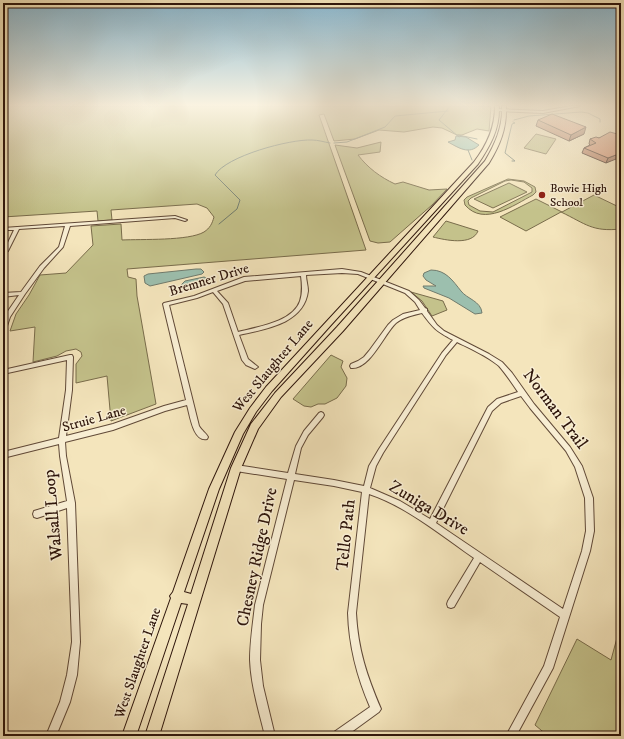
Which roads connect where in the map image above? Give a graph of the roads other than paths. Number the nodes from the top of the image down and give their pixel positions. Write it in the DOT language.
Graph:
graph roads {
  1 [pos="490,140"];
  2 [pos="498,140"];
  3 [pos="476,163"];
  4 [pos="484,165"];
  5 [pos="185,220"];
  6 [pos="68,225"];
  7 [pos="17,228"];
  8 [pos="3,229"];
  9 [pos="6,251"];
  10 [pos="303,274"];
  11 [pos="372,278"];
  12 [pos="381,281"];
  13 [pos="214,290"];
  14 [pos="23,293"];
  15 [pos="3,295"];
  16 [pos="425,310"];
  17 [pos="3,329"];
  18 [pos="236,334"];
  19 [pos="456,340"];
  20 [pos="353,366"];
  21 [pos="254,367"];
  22 [pos="3,372"];
  23 [pos="283,374"];
  24 [pos="293,379"];
  25 [pos="522,393"];
  26 [pos="190,402"];
  27 [pos="321,415"];
  28 [pos="205,437"];
  29 [pos="62,441"];
  30 [pos="3,455"];
  31 [pos="236,468"];
  32 [pos="289,477"];
  33 [pos="366,490"];
  34 [pos="71,503"];
  35 [pos="37,514"];
  36 [pos="431,524"];
  37 [pos="479,556"];
  38 [pos="176,596"];
  39 [pos="195,600"];
  40 [pos="451,604"];
  41 [pos="565,615"];
  42 [pos="51,736"];
  43 [pos="129,736"];
  44 [pos="152,736"];
  45 [pos="270,736"];
  46 [pos="338,736"];
  47 [pos="511,736"];
  1 -- 3 [label="main road, West Slaughter Lane"];
  2 -- 4 [label="main road, West Slaughter Lane"];
  3 -- 4 [label="main road"];
  3 -- 11 [label="main road, West Slaughter Lane"];
  4 -- 12 [label="main road, West Slaughter Lane"];
  5 -- 6 [label="street"];
  6 -- 7 [label="street"];
  6 -- 14 [label="street"];
  7 -- 8 [label="street"];
  7 -- 9 [label="street"];
  10 -- 11 [label="street, Bremner Drive"];
  10 -- 13 [label="street, Bremner Drive"];
  10 -- 18 [label="street"];
  11 -- 12 [label="street, Norman Trail"];
  11 -- 23 [label="main road, West Slaughter Lane"];
  12 -- 16 [label="street, Norman Trail"];
  12 -- 24 [label="main road, West Slaughter Lane"];
  13 -- 18 [label="street"];
  13 -- 26 [label="street, Bremner Drive"];
  14 -- 15 [label="street"];
  14 -- 17 [label="street"];
  16 -- 19 [label="street, Norman Trail"];
  16 -- 20 [label="street"];
  18 -- 21 [label="street"];
  19 -- 25 [label="street, Norman Trail"];
  19 -- 33 [label="street, Tello Path"];
  22 -- 29 [label="street, Walsall Loop"];
  23 -- 24 [label="main road"];
  23 -- 38 [label="main road, West Slaughter Lane"];
  24 -- 31 [label="main road, West Slaughter Lane"];
  25 -- 36 [label="street"];
  25 -- 41 [label="street, Norman Trail"];
  26 -- 28 [label="street, Bremner Drive"];
  26 -- 29 [label="street, Struie Lane"];
  27 -- 32 [label="street, Chesney Ridge Drive"];
  29 -- 30 [label="street, Struie Lane"];
  29 -- 34 [label="street, Walsall Loop"];
  31 -- 32 [label="street, Zuniga Drive"];
  31 -- 39 [label="main road, West Slaughter Lane"];
  32 -- 33 [label="street, Zuniga Drive"];
  32 -- 45 [label="street, Chesney Ridge Drive"];
  33 -- 36 [label="street, Zuniga Drive"];
  33 -- 46 [label="street, Tello Path"];
  34 -- 35 [label="street"];
  34 -- 42 [label="street, Walsall Loop"];
  36 -- 37 [label="street, Zuniga Drive"];
  37 -- 40 [label="street"];
  37 -- 41 [label="street, Zuniga Drive"];
  38 -- 39 [label="main road"];
  38 -- 43 [label="main road, West Slaughter Lane"];
  39 -- 44 [label="main road, West Slaughter Lane"];
  41 -- 47 [label="street, Norman Trail"];
}
